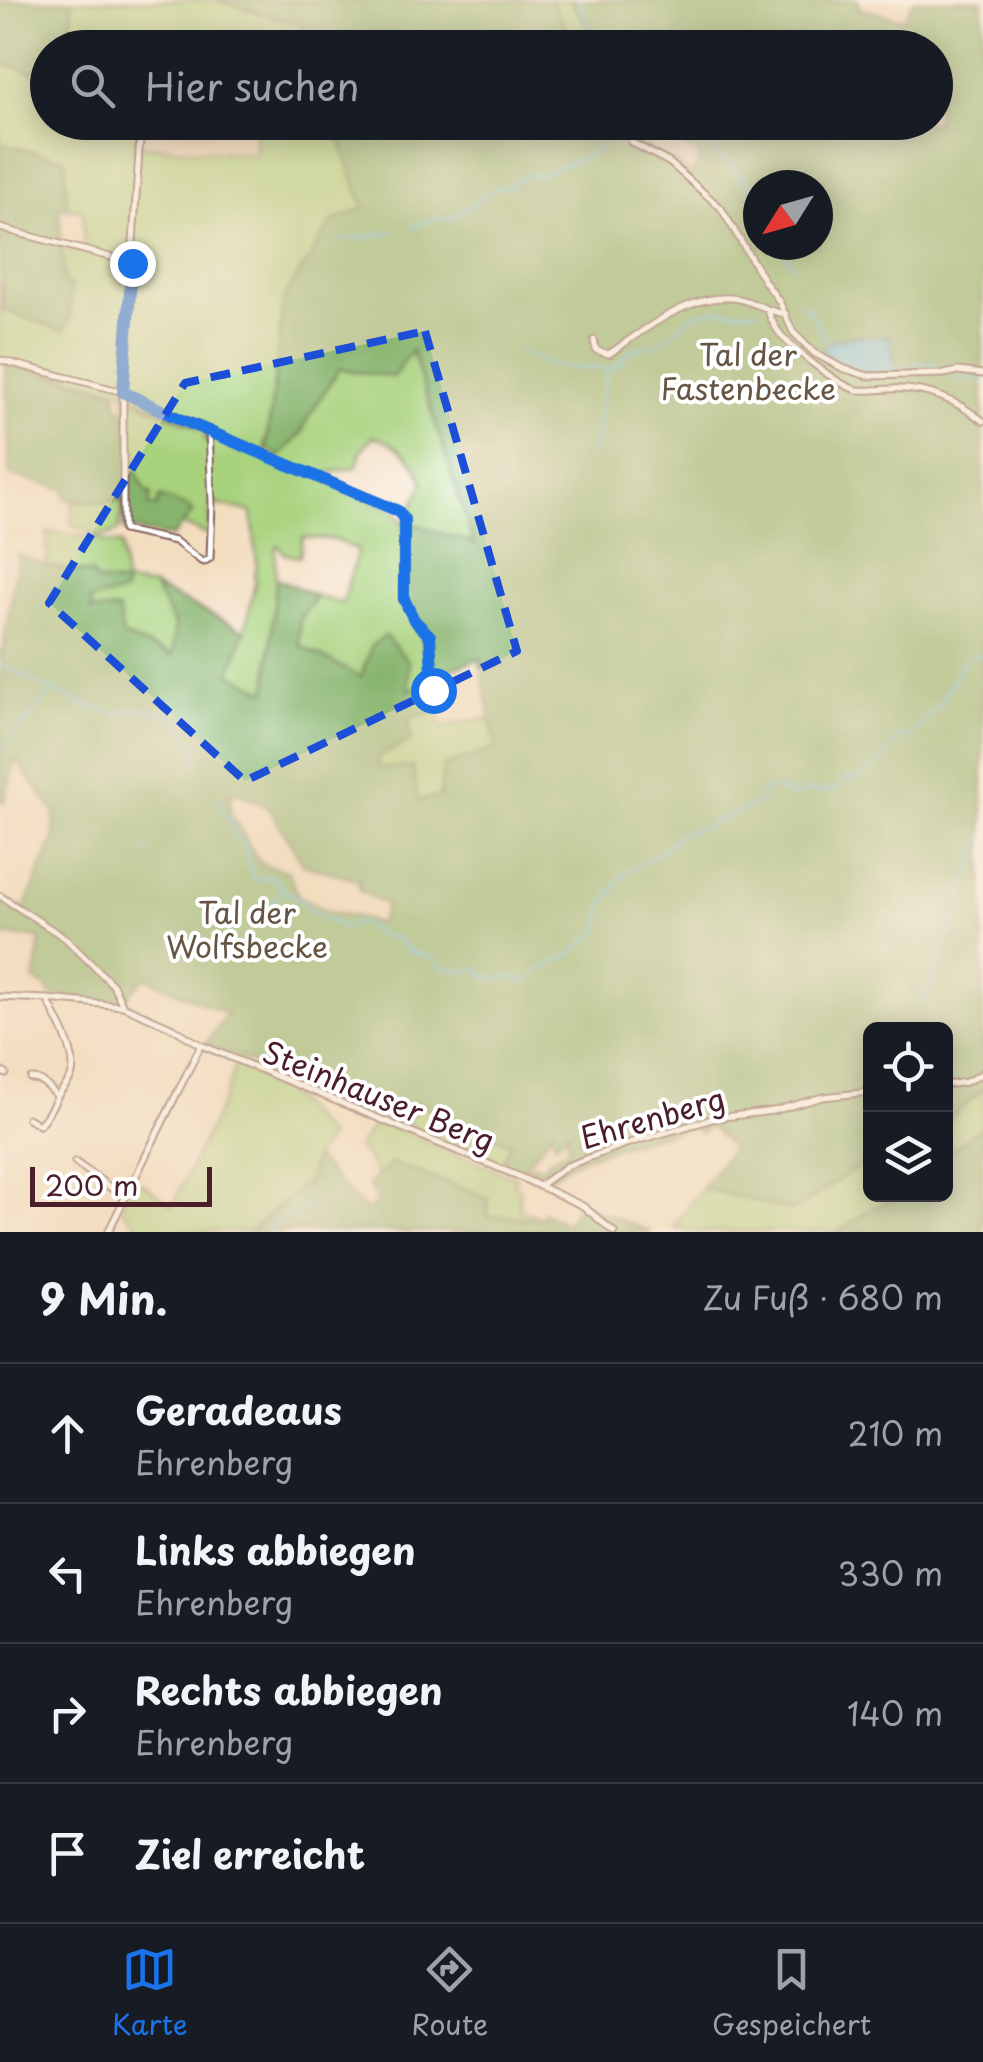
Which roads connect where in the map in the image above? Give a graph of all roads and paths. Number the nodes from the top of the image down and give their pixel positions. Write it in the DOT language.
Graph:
graph roads {
  1 [pos="140,140"];
  2 [pos="631,142"];
  3 [pos="0,228"];
  4 [pos="132,263"];
  5 [pos="768,310"];
  6 [pos="786,314"];
  7 [pos="594,340"];
  8 [pos="0,360"];
  9 [pos="983,374"];
  10 [pos="123,392"];
  11 [pos="983,421"];
  12 [pos="209,430"];
  13 [pos="433,690"];
  14 [pos="0,896"];
  15 [pos="0,997"];
  16 [pos="48,999"];
  17 [pos="124,1006"];
  18 [pos="201,1046"];
  19 [pos="983,1073"];
  20 [pos="30,1080"];
  21 [pos="953,1085"];
  22 [pos="863,1093"];
  23 [pos="57,1096"];
  24 [pos="28,1118"];
  25 [pos="75,1162"];
  26 [pos="539,1186"];
  27 [pos="126,1198"];
  28 [pos="108,1232"];
  29 [pos="614,1232"];
  1 -- 4 [label="street"];
  2 -- 6 [label="street"];
  3 -- 4 [label="street"];
  4 -- 10 [label="street"];
  5 -- 6 [label="street"];
  5 -- 7 [label="street"];
  5 -- 11 [label="street"];
  6 -- 9 [label="street"];
  8 -- 10 [label="street"];
  10 -- 12 [label="street"];
  10 -- 12 [label="street"];
  12 -- 13 [label="street"];
  14 -- 17 [label="street"];
  15 -- 16 [label="street"];
  16 -- 17 [label="street"];
  16 -- 23 [label="street"];
  17 -- 18 [label="street, Steinhauser Berg"];
  18 -- 26 [label="street, Steinhauser Berg"];
  18 -- 27 [label="street"];
  19 -- 21 [label="street"];
  20 -- 23 [label="street"];
  22 -- 26 [label="street, Ehrenberg"];
  23 -- 24 [label="street"];
  25 -- 27 [label="street"];
  26 -- 29 [label="street"];
  27 -- 28 [label="street"];
}
